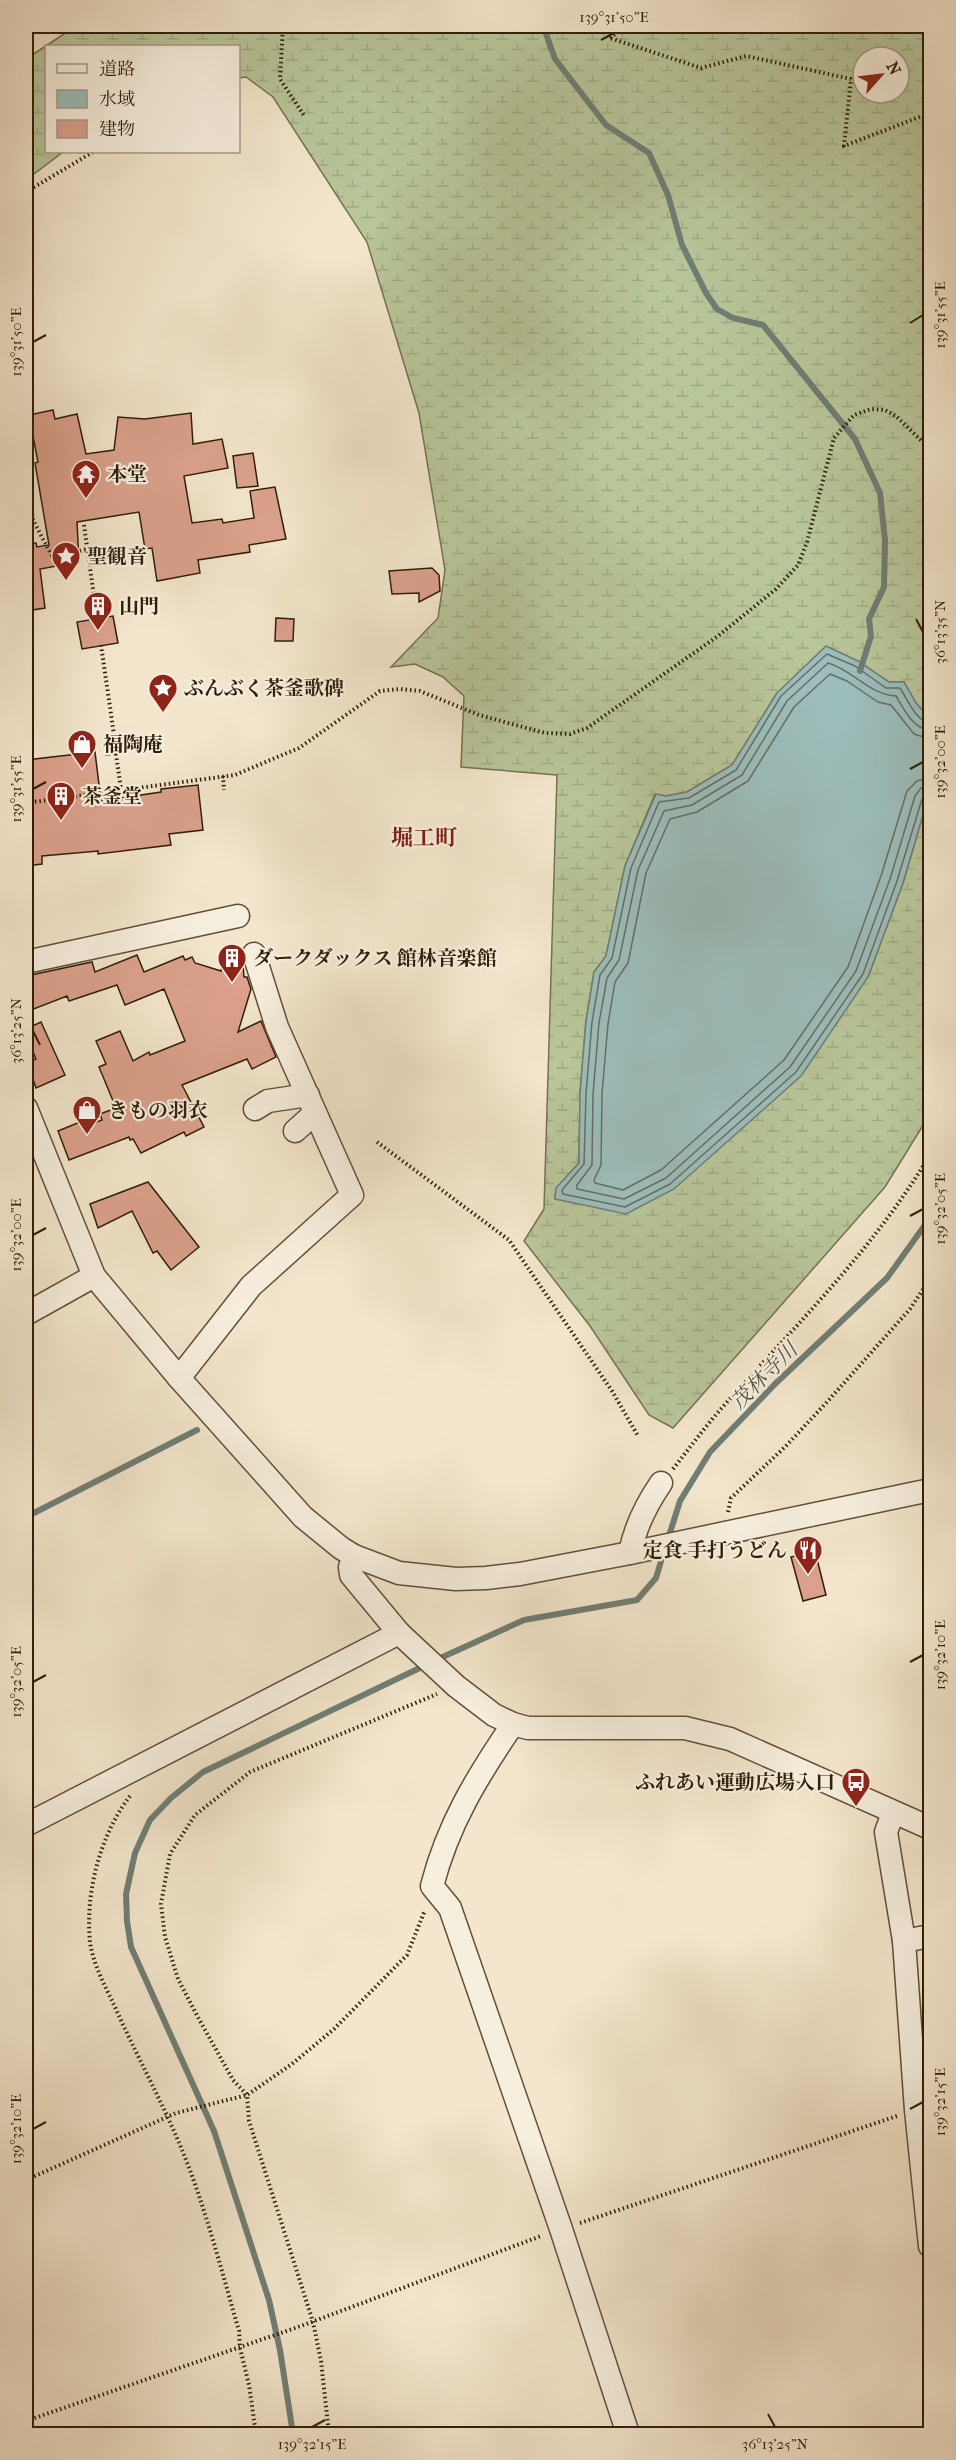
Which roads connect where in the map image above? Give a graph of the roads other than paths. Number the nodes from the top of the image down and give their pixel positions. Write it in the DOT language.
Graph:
graph roads {
  1 [pos="238,916"];
  2 [pos="254,954"];
  3 [pos="26,962"];
  4 [pos="312,1104"];
  5 [pos="26,1108"];
  6 [pos="255,1109"];
  7 [pos="295,1131"];
  8 [pos="94,1276"];
  9 [pos="26,1314"];
  10 [pos="179,1378"];
  11 [pos="661,1483"];
  12 [pos="930,1490"];
  13 [pos="630,1553"];
  14 [pos="354,1556"];
  15 [pos="403,1636"];
  16 [pos="513,1724"];
  17 [pos="893,1813"];
  18 [pos="26,1825"];
  19 [pos="930,1828"];
  20 [pos="930,1936"];
  21 [pos="904,1941"];
  22 [pos="930,2246"];
  23 [pos="628,2434"];
  1 -- 3 [label="street"];
  2 -- 4 [label="street"];
  4 -- 6 [label="street"];
  4 -- 7 [label="street"];
  4 -- 10 [label="street"];
  5 -- 8 [label="street"];
  8 -- 9 [label="street"];
  8 -- 10 [label="street"];
  10 -- 14 [label="street"];
  11 -- 13 [label="street"];
  12 -- 13 [label="street"];
  13 -- 14 [label="street"];
  14 -- 15 [label="street"];
  15 -- 16 [label="street"];
  15 -- 18 [label="street"];
  16 -- 17 [label="street"];
  16 -- 23 [label="street"];
  17 -- 19 [label="street"];
  17 -- 21 [label="street"];
  20 -- 21 [label="street"];
  21 -- 22 [label="street"];
}
